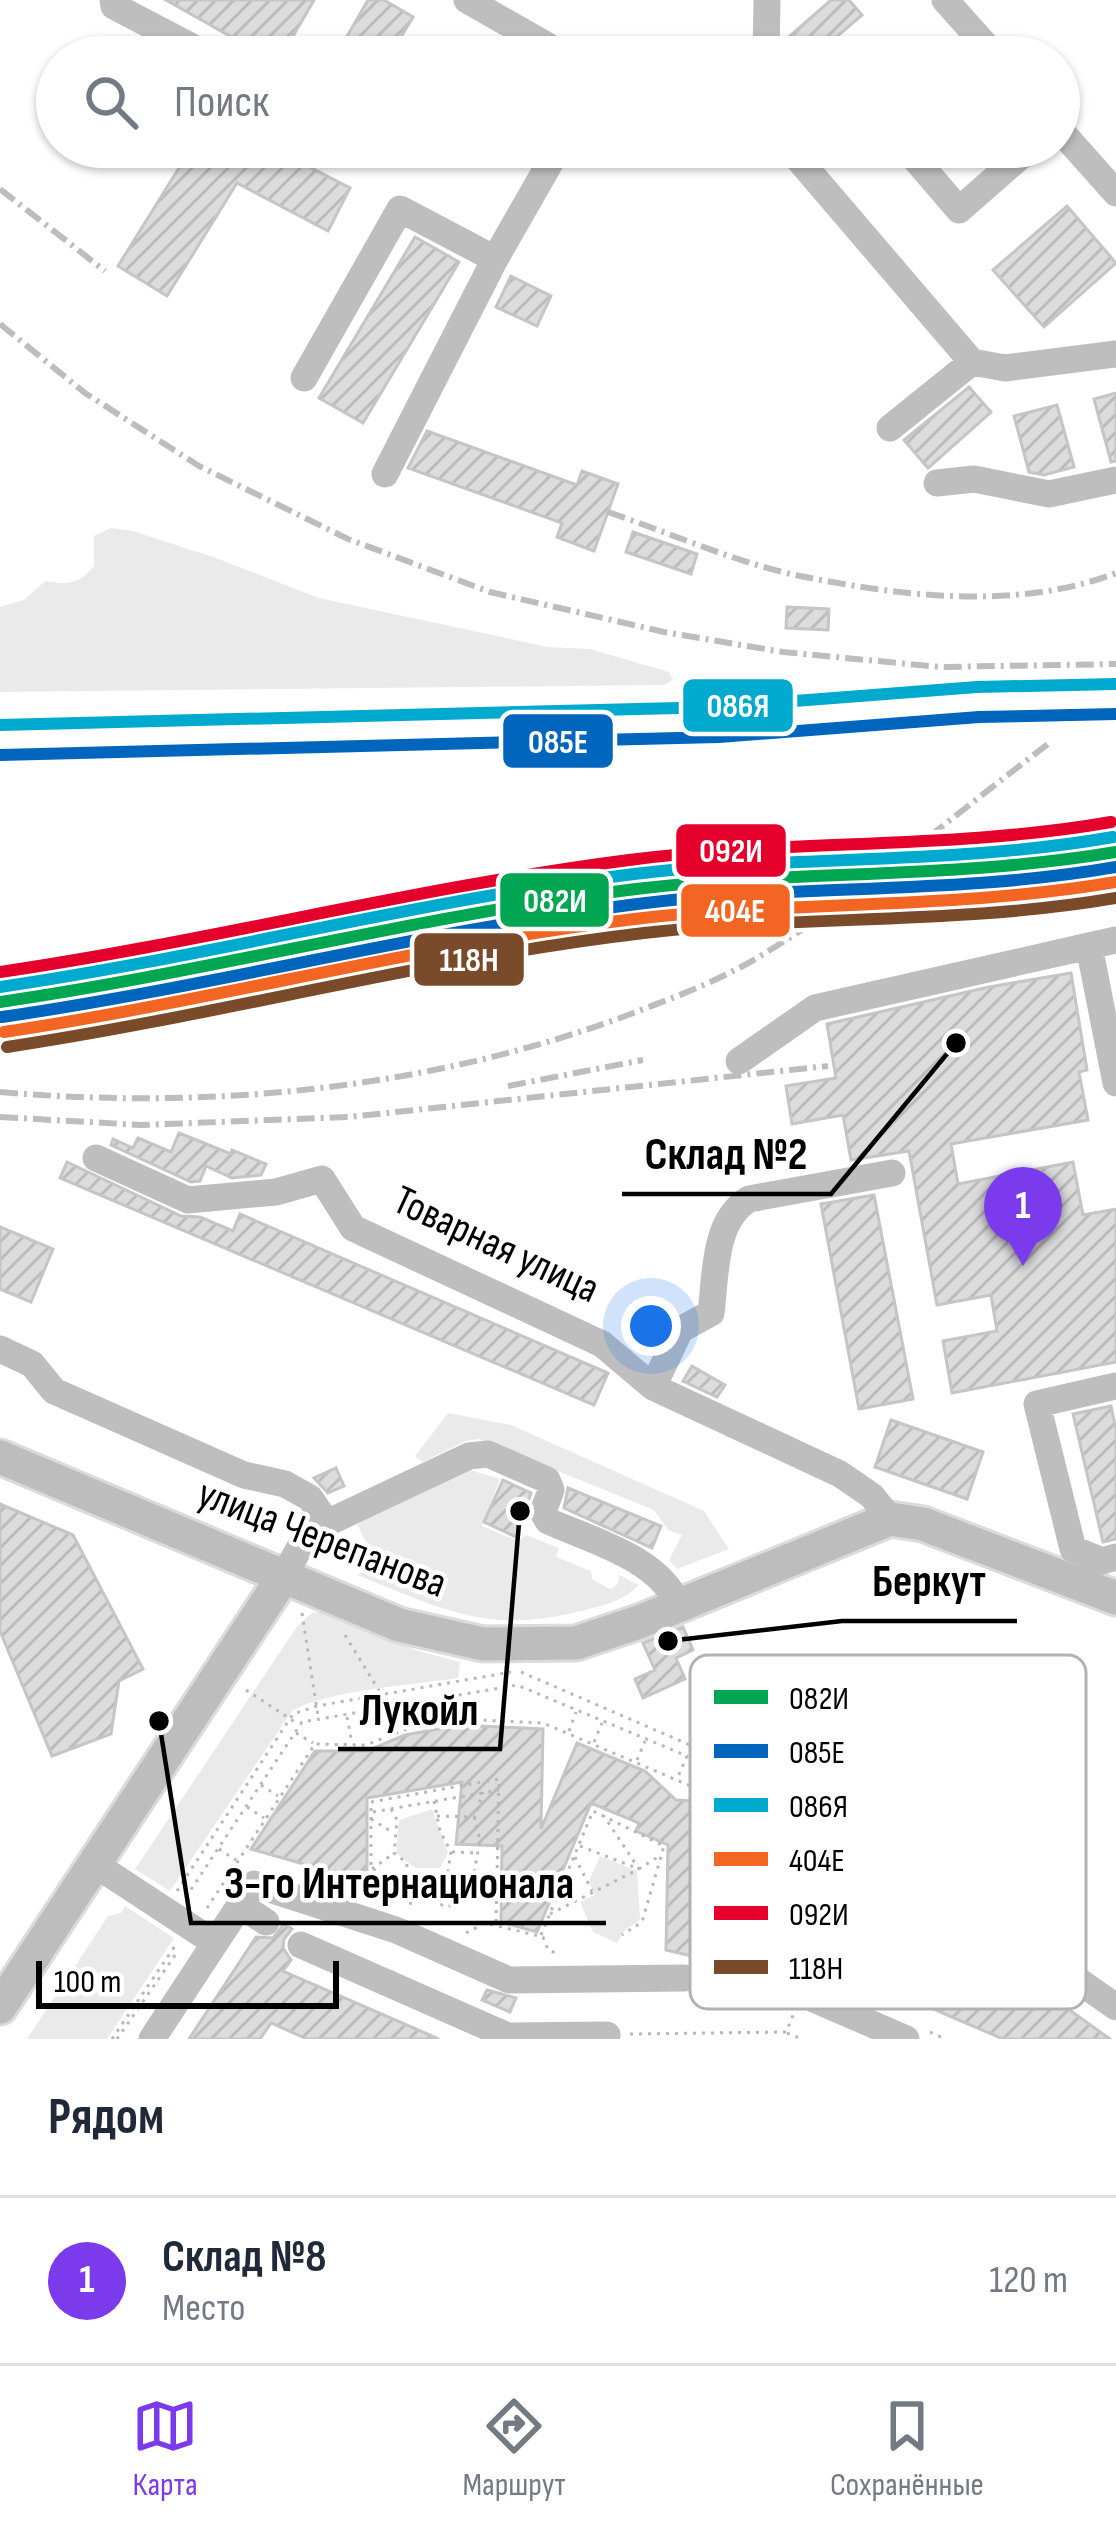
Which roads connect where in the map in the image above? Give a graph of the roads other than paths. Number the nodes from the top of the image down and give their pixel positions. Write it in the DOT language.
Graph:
graph roads {
  1 [pos="113,0"];
  2 [pos="467,0"];
  3 [pos="767,0"];
  4 [pos="946,0"];
  5 [pos="172,36"];
  6 [pos="530,36"];
  7 [pos="766,36"];
  8 [pos="978,36"];
  9 [pos="1080,153"];
  10 [pos="547,168"];
  11 [pos="806,168"];
  12 [pos="922,168"];
  13 [pos="1007,168"];
  14 [pos="1116,194"];
  15 [pos="496,260"];
  16 [pos="1116,354"];
  17 [pos="972,362"];
  18 [pos="304,378"];
  19 [pos="890,428"];
  20 [pos="385,474"];
  21 [pos="1116,480"];
  22 [pos="937,483"];
  23 [pos="1102,943"];
  24 [pos="739,1060"];
  25 [pos="1116,1083"];
  26 [pos="96,1158"];
  27 [pos="892,1172"];
  28 [pos="0,1348"];
  29 [pos="1116,1386"];
  30 [pos="653,1387"];
  31 [pos="0,1457"];
  32 [pos="890,1519"];
  33 [pos="327,1522"];
  34 [pos="1116,1557"];
  35 [pos="284,1576"];
  36 [pos="1116,1598"];
  37 [pos="679,1606"];
  38 [pos="93,1863"];
  39 [pos="240,1905"];
  40 [pos="266,1922"];
  41 [pos="195,1927"];
  42 [pos="301,1945"];
  43 [pos="684,1978"];
  44 [pos="1086,1986"];
  45 [pos="0,2007"];
  46 [pos="1116,2007"];
  47 [pos="822,2009"];
  48 [pos="607,2035"];
  49 [pos="152,2039"];
  50 [pos="906,2039"];
  1 -- 5 [label="street"];
  2 -- 6 [label="street"];
  3 -- 7 [label="street"];
  4 -- 8 [label="street"];
  9 -- 14 [label="street"];
  10 -- 15 [label="street"];
  11 -- 17 [label="street"];
  12 -- 13 [label="street"];
  15 -- 18 [label="street"];
  15 -- 20 [label="street"];
  16 -- 17 [label="street"];
  17 -- 19 [label="street"];
  21 -- 22 [label="street"];
  23 -- 24 [label="street"];
  23 -- 25 [label="street"];
  26 -- 30 [label="street, Товарная улица"];
  27 -- 30 [label="street"];
  28 -- 33 [label="street"];
  29 -- 34 [label="street"];
  30 -- 32 [label="street, Товарная улица"];
  31 -- 35 [label="main road, улица Черепанова"];
  32 -- 36 [label="main road, Товарная улица"];
  32 -- 37 [label="main road, улица Черепанова"];
  33 -- 35 [label="street"];
  33 -- 37 [label="street"];
  35 -- 37 [label="main road, улица Черепанова"];
  35 -- 38 [label="main road"];
  38 -- 41 [label="street"];
  38 -- 45 [label="main road"];
  39 -- 40 [label="street"];
  39 -- 41 [label="street"];
  39 -- 43 [label="street"];
  41 -- 49 [label="street"];
  42 -- 48 [label="street"];
  44 -- 46 [label="street"];
  47 -- 50 [label="street"];
}
